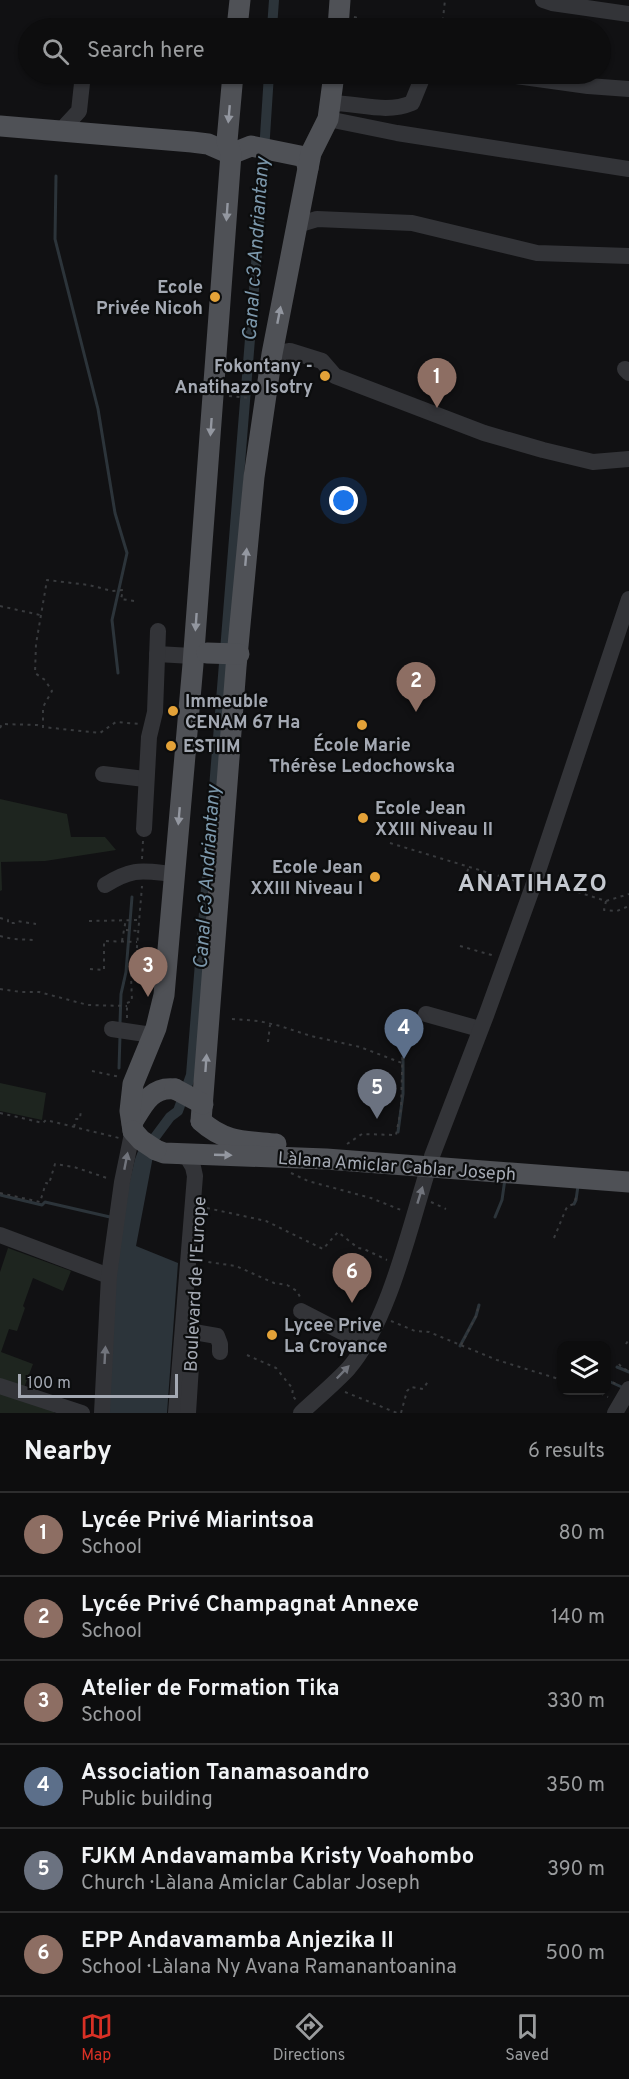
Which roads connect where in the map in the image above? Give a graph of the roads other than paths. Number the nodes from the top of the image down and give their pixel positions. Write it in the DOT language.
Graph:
graph roads {
  1 [pos="240,0"];
  2 [pos="543,0"];
  3 [pos="573,3"];
  4 [pos="629,14"];
  5 [pos="238,18"];
  6 [pos="82,84"];
  7 [pos="235,84"];
  8 [pos="333,84"];
  9 [pos="420,84"];
  10 [pos="574,84"];
  11 [pos="629,89"];
  12 [pos="329,111"];
  13 [pos="0,120"];
  14 [pos="66,125"];
  15 [pos="0,126"];
  16 [pos="250,147"];
  17 [pos="310,160"];
  18 [pos="629,169"];
  19 [pos="297,225"];
  20 [pos="629,256"];
  21 [pos="272,354"];
  22 [pos="629,459"];
  23 [pos="629,599"];
  24 [pos="158,631"];
  25 [pos="157,654"];
  26 [pos="200,659"];
  27 [pos="238,661"];
  28 [pos="103,774"];
  29 [pos="146,778"];
  30 [pos="144,829"];
  31 [pos="174,874"];
  32 [pos="105,885"];
  33 [pos="426,1014"];
  34 [pos="476,1028"];
  35 [pos="119,1030"];
  36 [pos="152,1035"];
  37 [pos="202,1113"];
  38 [pos="132,1131"];
  39 [pos="160,1151"];
  40 [pos="196,1155"];
  41 [pos="430,1161"];
  42 [pos="629,1171"];
  43 [pos="629,1182"];
  44 [pos="0,1235"];
  45 [pos="109,1276"];
  46 [pos="301,1311"];
  47 [pos="194,1332"];
  48 [pos="365,1344"];
  49 [pos="220,1352"];
  50 [pos="0,1386"];
  51 [pos="300,1409"];
  52 [pos="82,1413"];
  53 [pos="102,1413"];
  54 [pos="176,1413"];
  55 [pos="188,1413"];
  1 -- 5 [label="main road"];
  2 -- 3 [label="street"];
  3 -- 4 [label="street"];
  6 -- 14 [label="street"];
  7 -- 16 [label="main road, one-way"];
  8 -- 12 [label="main road"];
  9 -- 12 [label="street"];
  10 -- 11 [label="street"];
  12 -- 17 [label="main road"];
  12 -- 18 [label="street"];
  13 -- 14 [label="main road"];
  14 -- 16 [label="main road"];
  15 -- 16 [label="main road"];
  16 -- 17 [label="main road"];
  16 -- 26 [label="main road, one-way"];
  17 -- 19 [label="main road"];
  19 -- 20 [label="street"];
  21 -- 19 [label="main road, one-way"];
  21 -- 22 [label="street"];
  27 -- 21 [label="main road, one-way"];
  23 -- 41 [label="street"];
  24 -- 25 [label="street"];
  25 -- 26 [label="street"];
  25 -- 29 [label="street"];
  26 -- 27 [label="main road, bridge"];
  26 -- 31 [label="main road, one-way"];
  37 -- 27 [label="main road, one-way"];
  28 -- 29 [label="street"];
  29 -- 30 [label="street"];
  31 -- 32 [label="street"];
  31 -- 38 [label="main road"];
  33 -- 34 [label="street"];
  35 -- 36 [label="street"];
  37 -- 38 [label="main road, bridge"];
  37 -- 40 [label="main road"];
  37 -- 41 [label="main road, Làlana Amiclar Cablar Joseph"];
  38 -- 39 [label="main road, bridge"];
  45 -- 38 [label="street, one-way"];
  39 -- 40 [label="main road, Làlana Amiclar Cablar Joseph"];
  39 -- 54 [label="street"];
  40 -- 41 [label="main road, Làlana Amiclar Cablar Joseph, one-way"];
  40 -- 47 [label="street, Boulevard de l'Europe"];
  41 -- 42 [label="main road, Làlana Amiclar Cablar Joseph"];
  41 -- 43 [label="main road, Làlana Amiclar Cablar Joseph"];
  48 -- 41 [label="street, one-way"];
  44 -- 45 [label="street"];
  53 -- 45 [label="street, one-way"];
  46 -- 48 [label="street"];
  47 -- 49 [label="street"];
  47 -- 55 [label="street, Boulevard de l'Europe"];
  51 -- 48 [label="street, one-way"];
  50 -- 52 [label="street"];
}
